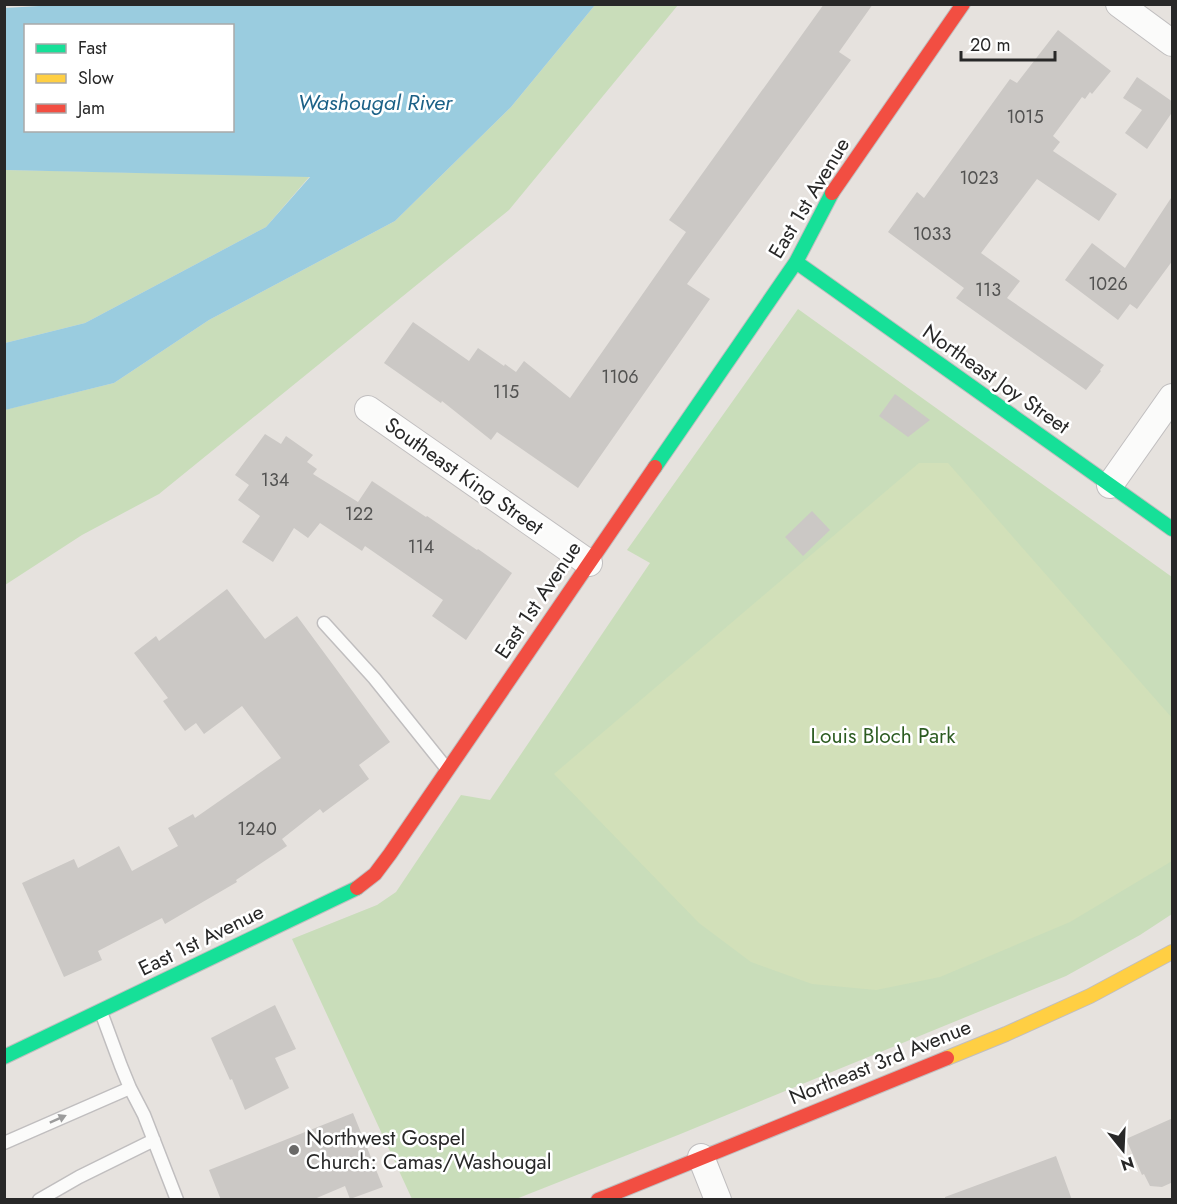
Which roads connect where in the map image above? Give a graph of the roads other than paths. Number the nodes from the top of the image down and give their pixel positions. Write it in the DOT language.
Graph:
graph roads {
  1 [pos="963,4"];
  2 [pos="1119,4"];
  3 [pos="1173,43"];
  4 [pos="796,262"];
  5 [pos="1173,397"];
  6 [pos="368,409"];
  7 [pos="1110,485"];
  8 [pos="1173,530"];
  9 [pos="589,563"];
  10 [pos="324,623"];
  11 [pos="448,770"];
  12 [pos="1173,952"];
  13 [pos="100,1011"];
  14 [pos="4,1057"];
  15 [pos="130,1088"];
  16 [pos="154,1140"];
  17 [pos="4,1143"];
  18 [pos="701,1157"];
  19 [pos="39,1200"];
  20 [pos="177,1200"];
  21 [pos="598,1200"];
  22 [pos="718,1200"];
  1 -- 4 [label="street, East 1st Avenue"];
  2 -- 3 [label="street"];
  4 -- 7 [label="street, Northeast Joy Street"];
  4 -- 9 [label="street, East 1st Avenue"];
  5 -- 7 [label="street"];
  6 -- 9 [label="street, Southeast King Street"];
  7 -- 8 [label="street, Northeast Joy Street"];
  9 -- 11 [label="street, East 1st Avenue"];
  10 -- 11 [label="lane"];
  11 -- 13 [label="street, East 1st Avenue"];
  12 -- 18 [label="street, Northeast 3rd Avenue"];
  13 -- 14 [label="street, East 1st Avenue"];
  13 -- 15 [label="lane"];
  15 -- 16 [label="lane"];
  17 -- 15 [label="lane, one-way"];
  16 -- 19 [label="lane"];
  16 -- 20 [label="lane"];
  18 -- 21 [label="street, Northeast 3rd Avenue"];
  18 -- 22 [label="street"];
}
